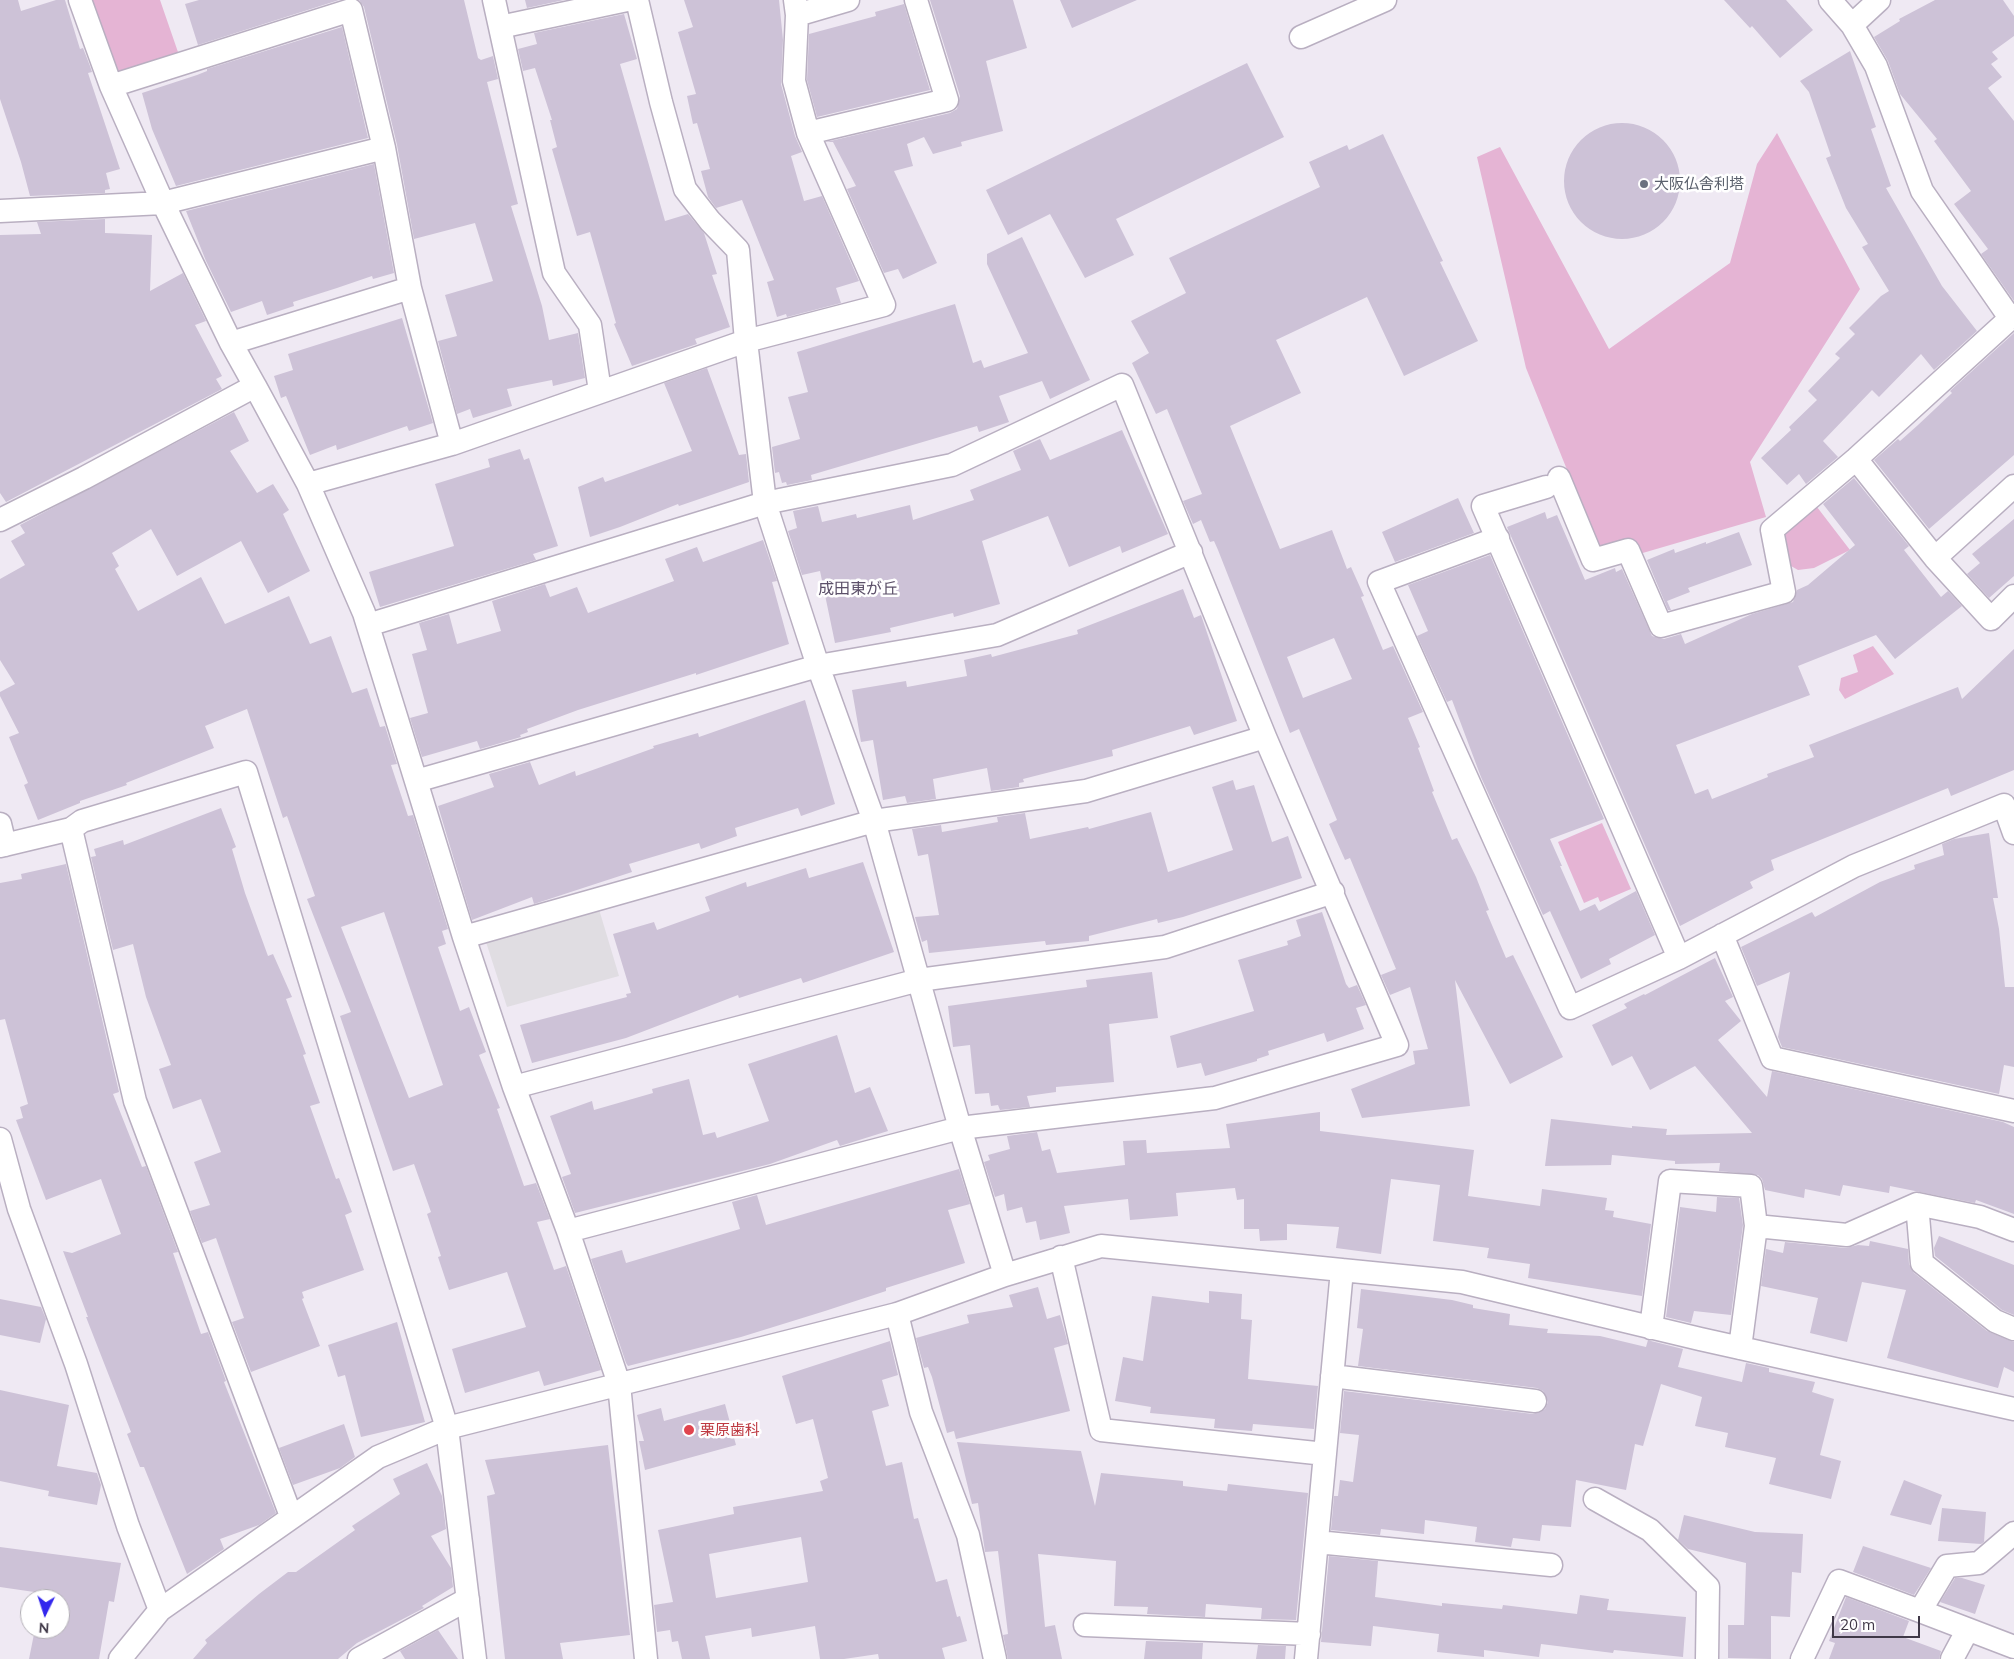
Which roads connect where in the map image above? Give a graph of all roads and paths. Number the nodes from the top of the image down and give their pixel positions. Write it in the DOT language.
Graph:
graph roads {
  1 [pos="80,0"];
  2 [pos="494,0"];
  3 [pos="627,0"];
  4 [pos="637,0"];
  5 [pos="848,0"];
  6 [pos="916,0"];
  7 [pos="1385,0"];
  8 [pos="1830,0"];
  9 [pos="1879,0"];
  10 [pos="350,5"];
  11 [pos="796,7"];
  12 [pos="1852,25"];
  13 [pos="500,28"];
  14 [pos="1301,36"];
  15 [pos="111,86"];
  16 [pos="808,132"];
  17 [pos="384,148"];
  18 [pos="163,203"];
  19 [pos="0,211"];
  20 [pos="410,288"];
  21 [pos="2012,316"];
  22 [pos="746,341"];
  23 [pos="231,344"];
  24 [pos="255,386"];
  25 [pos="600,391"];
  26 [pos="452,444"];
  27 [pos="1856,458"];
  28 [pos="308,484"];
  29 [pos="2014,486"];
  30 [pos="765,503"];
  31 [pos="0,520"];
  32 [pos="1498,538"];
  33 [pos="1191,552"];
  34 [pos="1935,558"];
  35 [pos="2014,596"];
  36 [pos="368,625"];
  37 [pos="818,666"];
  38 [pos="1265,737"];
  39 [pos="416,781"];
  40 [pos="874,821"];
  41 [pos="71,829"];
  42 [pos="2014,833"];
  43 [pos="2,838"];
  44 [pos="1333,892"];
  45 [pos="1722,935"];
  46 [pos="464,937"];
  47 [pos="1679,958"];
  48 [pos="919,980"];
  49 [pos="514,1087"];
  50 [pos="2014,1111"];
  51 [pos="960,1128"];
  52 [pos="0,1139"];
  53 [pos="1917,1204"];
  54 [pos="1756,1226"];
  55 [pos="2014,1230"];
  56 [pos="568,1231"];
  57 [pos="1061,1257"];
  58 [pos="1342,1270"];
  59 [pos="1005,1274"];
  60 [pos="897,1314"];
  61 [pos="1651,1328"];
  62 [pos="2014,1329"];
  63 [pos="1740,1348"];
  64 [pos="1332,1376"];
  65 [pos="619,1384"];
  66 [pos="1534,1401"];
  67 [pos="2014,1409"];
  68 [pos="447,1428"];
  69 [pos="1325,1454"];
  70 [pos="1595,1499"];
  71 [pos="291,1516"];
  72 [pos="2014,1533"];
  73 [pos="1317,1542"];
  74 [pos="1551,1566"];
  75 [pos="468,1599"];
  76 [pos="160,1610"];
  77 [pos="1920,1611"];
  78 [pos="1085,1625"];
  79 [pos="1967,1631"];
  80 [pos="1308,1634"];
  81 [pos="2014,1647"];
  82 [pos="120,1659"];
  83 [pos="359,1659"];
  84 [pos="476,1659"];
  85 [pos="646,1659"];
  86 [pos="995,1659"];
  87 [pos="1306,1659"];
  88 [pos="1707,1659"];
  89 [pos="1802,1659"];
  90 [pos="1952,1659"];
  1 -- 15 [label="street"];
  2 -- 13 [label="street"];
  3 -- 13 [label="street"];
  4 -- 22 [label="street"];
  5 -- 11 [label="street"];
  6 -- 16 [label="street"];
  7 -- 14 [label="street"];
  8 -- 12 [label="street"];
  9 -- 12 [label="street"];
  10 -- 15 [label="street"];
  10 -- 17 [label="street"];
  11 -- 16 [label="street"];
  12 -- 21 [label="street"];
  13 -- 25 [label="street"];
  15 -- 18 [label="street"];
  16 -- 22 [label="street"];
  17 -- 18 [label="street"];
  17 -- 20 [label="street"];
  18 -- 19 [label="street"];
  18 -- 23 [label="street"];
  20 -- 23 [label="street"];
  20 -- 26 [label="street"];
  21 -- 27 [label="street"];
  22 -- 25 [label="street"];
  22 -- 30 [label="street"];
  23 -- 24 [label="street"];
  24 -- 28 [label="street"];
  24 -- 31 [label="street"];
  25 -- 26 [label="street"];
  26 -- 28 [label="street"];
  27 -- 32 [label="street"];
  27 -- 34 [label="street"];
  28 -- 36 [label="street"];
  29 -- 34 [label="street"];
  30 -- 33 [label="street"];
  30 -- 36 [label="street"];
  30 -- 37 [label="street"];
  32 -- 47 [label="street"];
  32 -- 47 [label="street"];
  33 -- 37 [label="street"];
  33 -- 38 [label="street"];
  34 -- 35 [label="street"];
  36 -- 39 [label="street"];
  37 -- 39 [label="street"];
  37 -- 40 [label="street"];
  38 -- 40 [label="street"];
  38 -- 44 [label="street"];
  39 -- 46 [label="street"];
  40 -- 46 [label="street"];
  40 -- 48 [label="street"];
  41 -- 43 [label="street"];
  41 -- 68 [label="street"];
  41 -- 71 [label="street"];
  42 -- 45 [label="street"];
  44 -- 48 [label="street"];
  44 -- 51 [label="street"];
  45 -- 47 [label="street"];
  45 -- 50 [label="street"];
  46 -- 49 [label="street"];
  48 -- 49 [label="street"];
  48 -- 51 [label="street"];
  49 -- 56 [label="street"];
  51 -- 56 [label="street"];
  51 -- 59 [label="street"];
  52 -- 76 [label="street"];
  53 -- 54 [label="street"];
  53 -- 55 [label="street"];
  53 -- 62 [label="street"];
  54 -- 61 [label="street"];
  54 -- 63 [label="street"];
  56 -- 65 [label="street"];
  57 -- 58 [label="street"];
  57 -- 59 [label="street"];
  57 -- 69 [label="street"];
  58 -- 61 [label="street"];
  58 -- 64 [label="street"];
  59 -- 60 [label="street"];
  60 -- 65 [label="street"];
  60 -- 86 [label="street"];
  61 -- 63 [label="street"];
  63 -- 67 [label="street"];
  64 -- 66 [label="street"];
  64 -- 69 [label="street"];
  65 -- 68 [label="street"];
  65 -- 85 [label="street"];
  68 -- 71 [label="street"];
  68 -- 75 [label="street"];
  69 -- 73 [label="street"];
  70 -- 88 [label="street"];
  71 -- 76 [label="street"];
  72 -- 77 [label="street"];
  73 -- 74 [label="street"];
  73 -- 80 [label="street"];
  75 -- 83 [label="street"];
  75 -- 84 [label="street"];
  76 -- 82 [label="street"];
  77 -- 79 [label="street"];
  77 -- 89 [label="street"];
  78 -- 80 [label="street"];
  79 -- 81 [label="street"];
  79 -- 90 [label="street"];
  80 -- 87 [label="street"];
}
